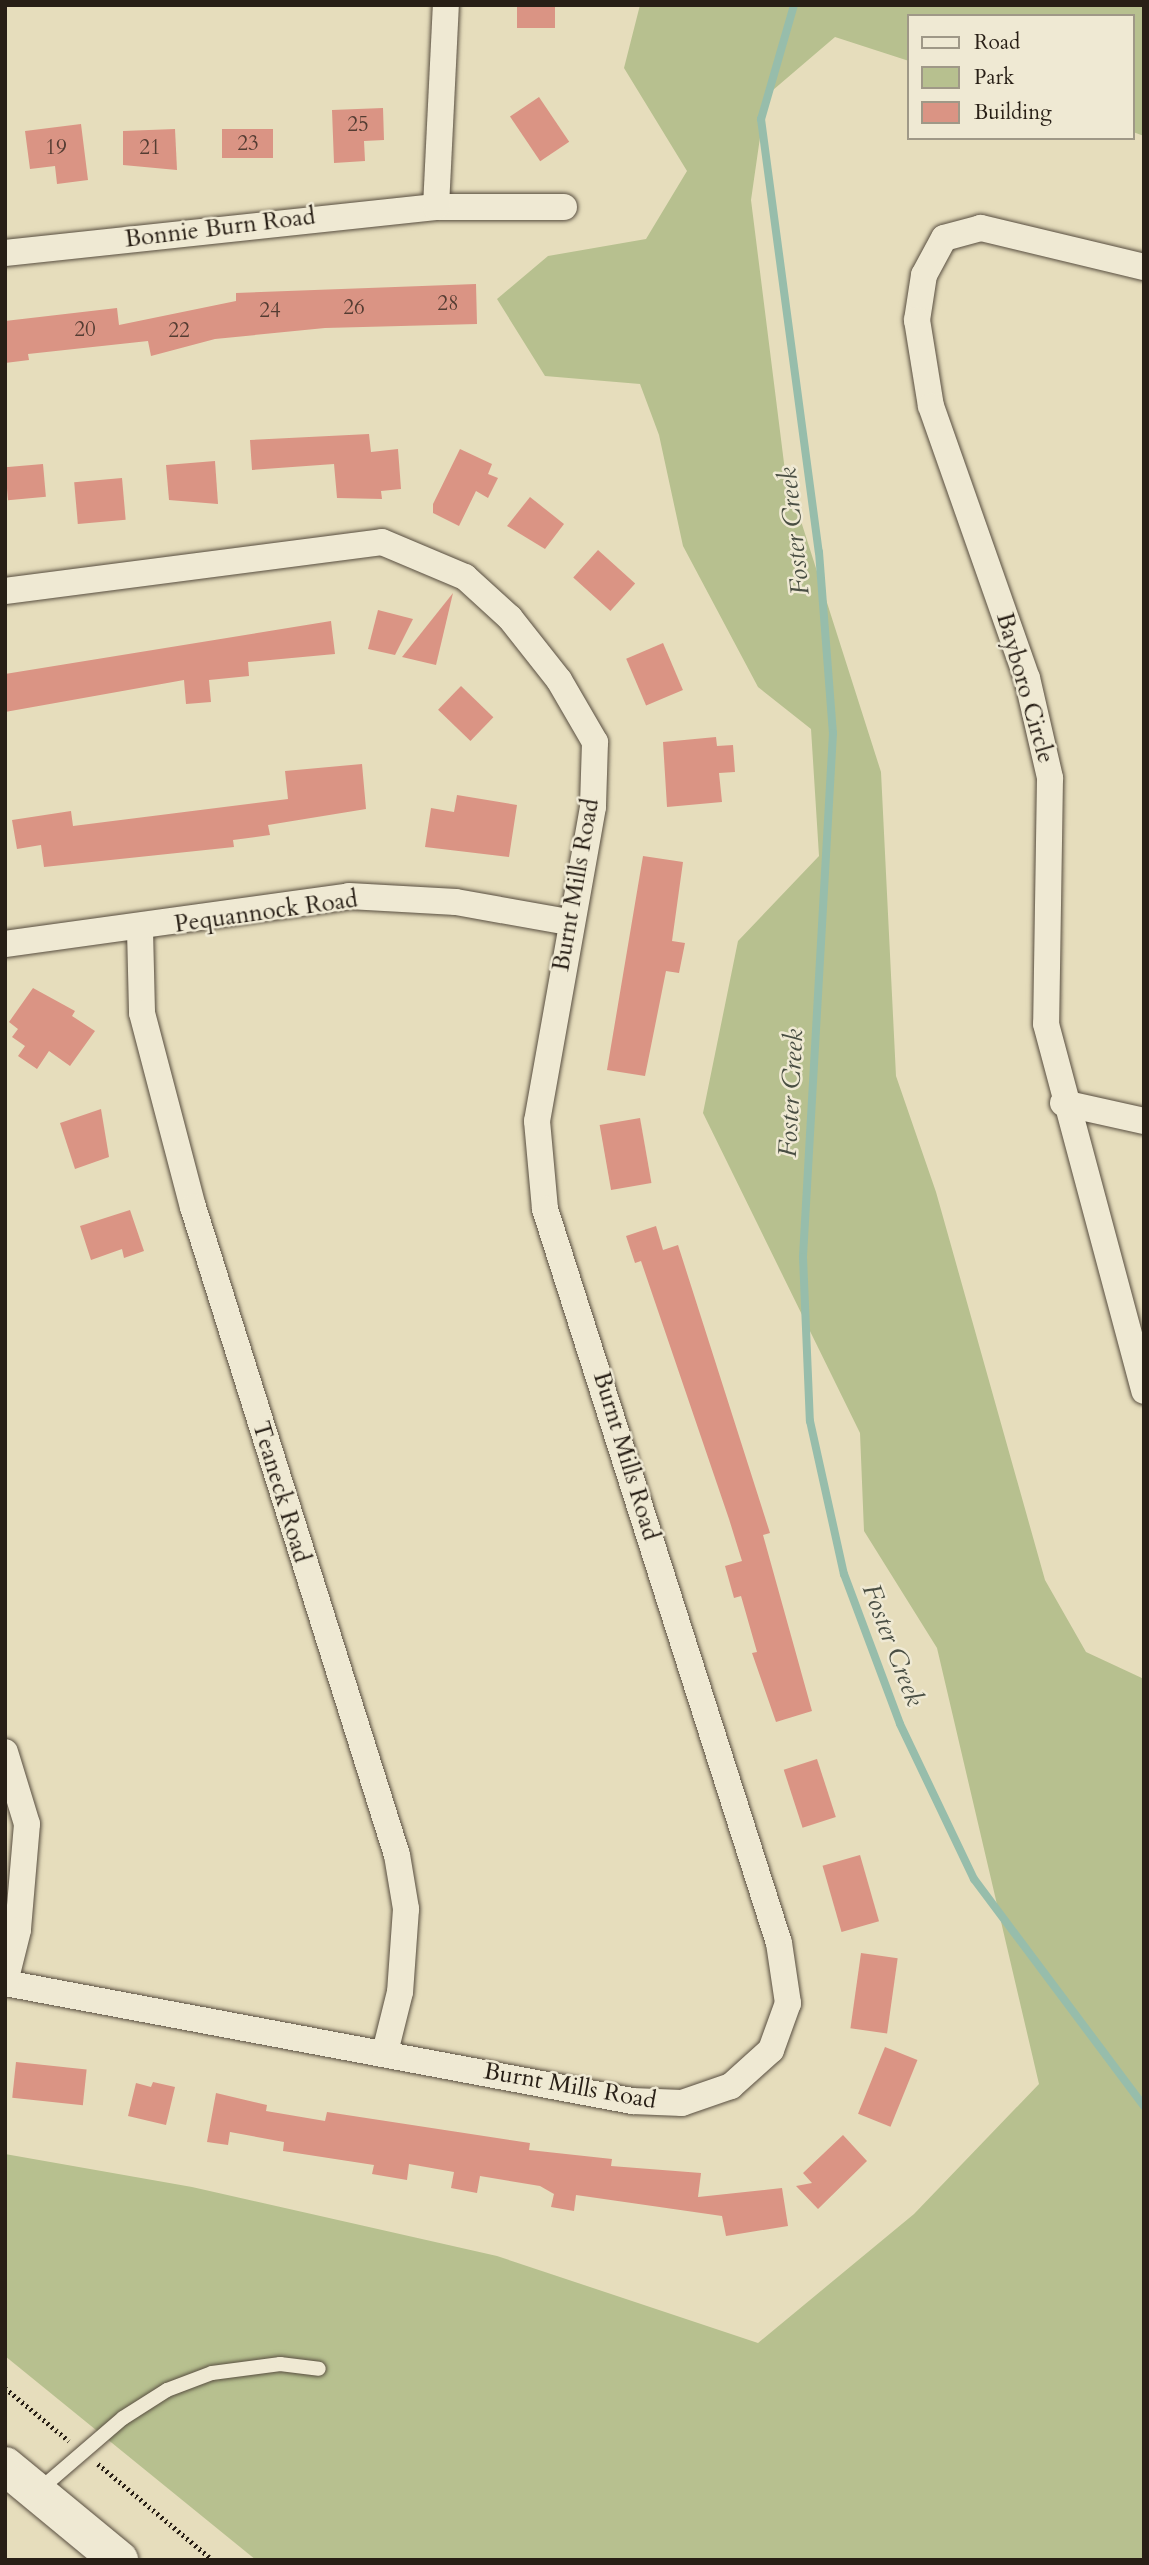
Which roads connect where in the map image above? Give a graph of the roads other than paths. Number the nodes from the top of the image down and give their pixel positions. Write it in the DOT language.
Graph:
graph roads {
  1 [pos="446,5"];
  2 [pos="436,207"];
  3 [pos="564,207"];
  4 [pos="5,253"];
  5 [pos="1144,267"];
  6 [pos="5,591"];
  7 [pos="568,922"];
  8 [pos="140,930"];
  9 [pos="5,944"];
  10 [pos="1063,1103"];
  11 [pos="1144,1121"];
  12 [pos="1144,1391"];
  13 [pos="5,1752"];
  14 [pos="5,1982"];
  15 [pos="384,2052"];
  16 [pos="319,2369"];
  17 [pos="5,2466"];
  18 [pos="37,2492"];
  19 [pos="119,2560"];
  1 -- 2 [label="street"];
  2 -- 3 [label="street, Bonnie Burn Road"];
  2 -- 4 [label="street, Bonnie Burn Road"];
  5 -- 10 [label="street, Bayboro Circle"];
  6 -- 7 [label="street, Burnt Mills Road"];
  7 -- 8 [label="street, Pequannock Road"];
  7 -- 15 [label="street, Burnt Mills Road"];
  8 -- 9 [label="street, Pequannock Road"];
  8 -- 15 [label="street, Teaneck Road"];
  10 -- 11 [label="street"];
  10 -- 12 [label="street, Bayboro Circle"];
  13 -- 14 [label="street"];
  14 -- 15 [label="street, Burnt Mills Road"];
  16 -- 18 [label="lane"];
  17 -- 18 [label="main road"];
  18 -- 19 [label="main road"];
}
